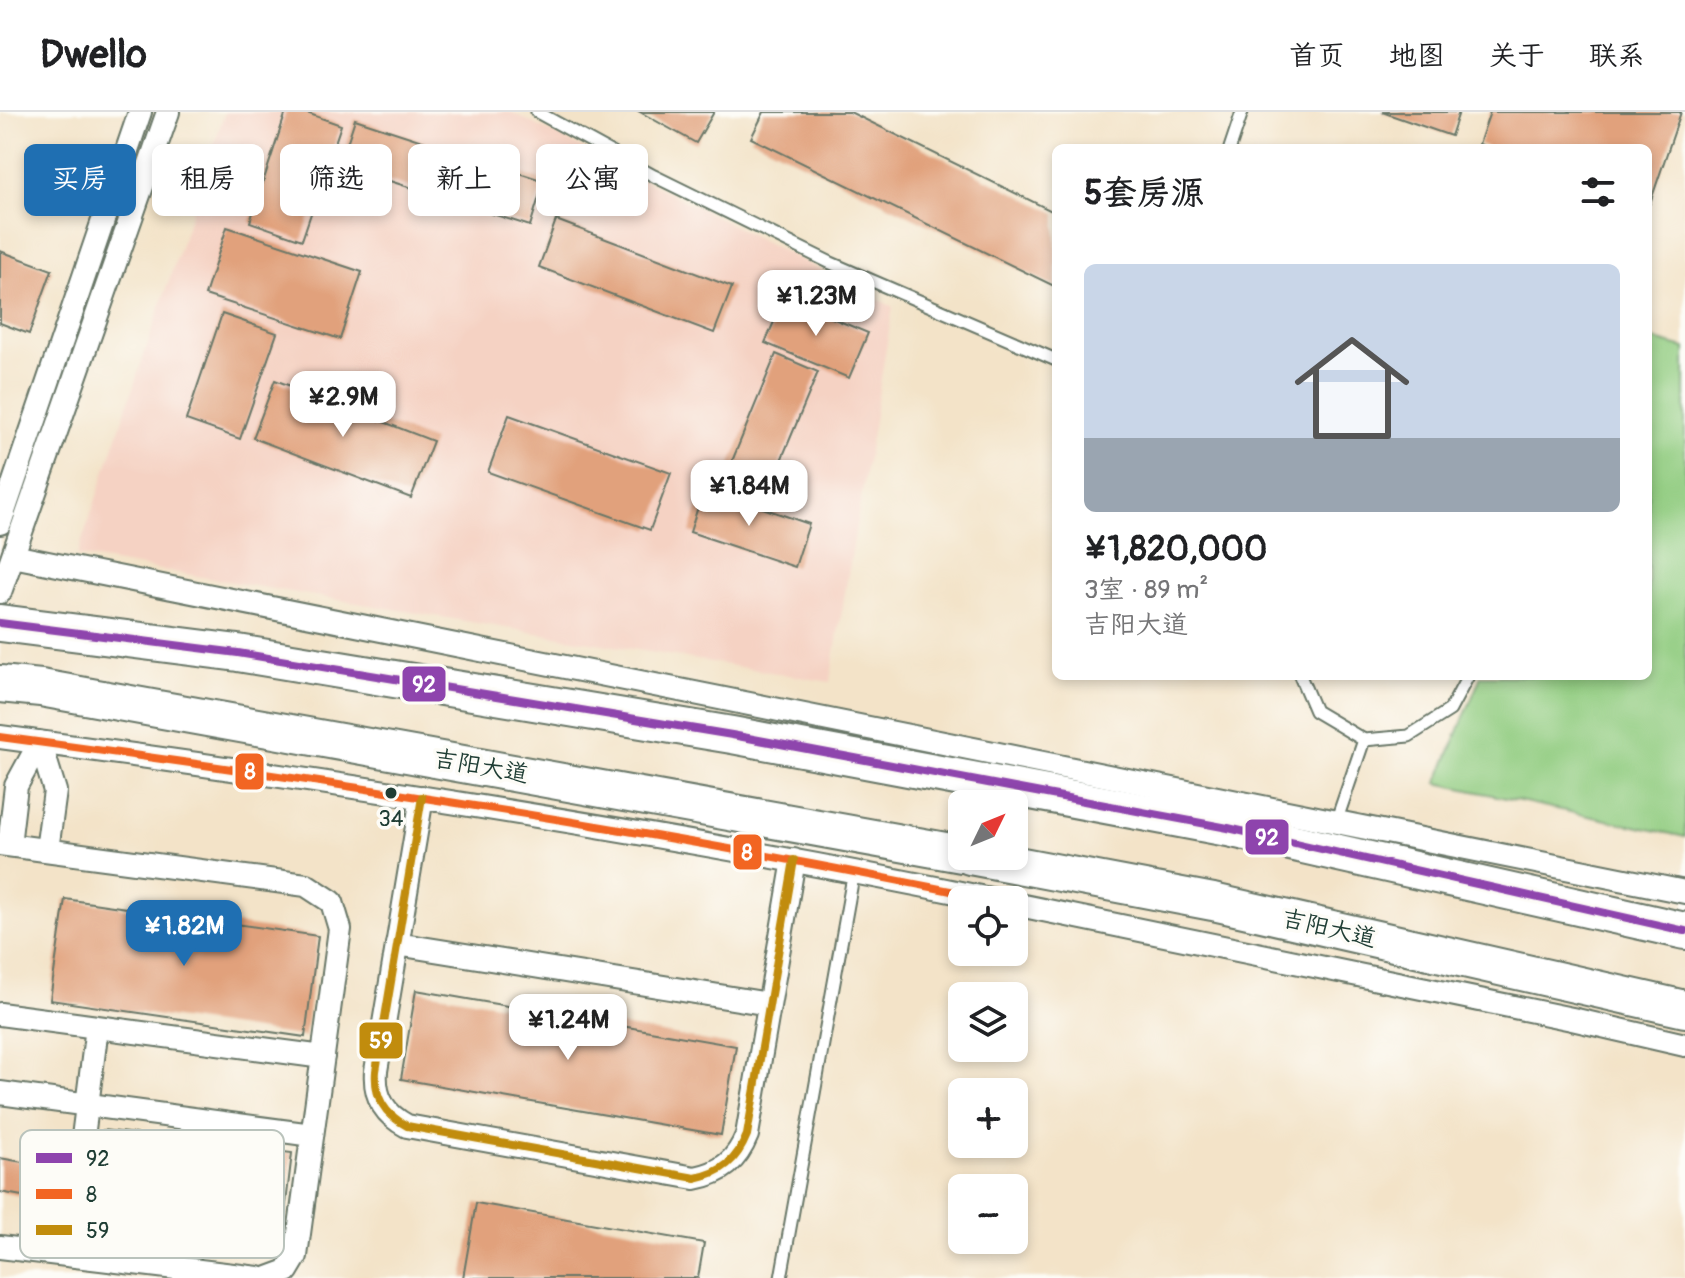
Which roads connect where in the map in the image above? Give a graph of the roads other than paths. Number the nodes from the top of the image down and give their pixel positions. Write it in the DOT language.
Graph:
graph roads {
  1 [pos="140,112"];
  2 [pos="168,112"];
  3 [pos="537,112"];
  4 [pos="1242,112"];
  5 [pos="1231,144"];
  6 [pos="1052,358"];
  7 [pos="0,523"];
  8 [pos="13,556"];
  9 [pos="0,592"];
  10 [pos="0,623"];
  11 [pos="1302,680"];
  12 [pos="1466,680"];
  13 [pos="0,684"];
  14 [pos="0,737"];
  15 [pos="1364,740"];
  16 [pos="40,742"];
  17 [pos="422,797"];
  18 [pos="1336,822"];
  19 [pos="5,844"];
  20 [pos="47,850"];
  21 [pos="948,851"];
  22 [pos="794,860"];
  23 [pos="1028,867"];
  24 [pos="854,871"];
  25 [pos="948,890"];
  26 [pos="1685,892"];
  27 [pos="1028,907"];
  28 [pos="1685,931"];
  29 [pos="397,944"];
  30 [pos="769,1004"];
  31 [pos="1685,1009"];
  32 [pos="0,1014"];
  33 [pos="97,1027"];
  34 [pos="1685,1045"];
  35 [pos="323,1057"];
  36 [pos="0,1093"];
  37 [pos="87,1104"];
  38 [pos="84,1130"];
  39 [pos="276,1130"];
  40 [pos="284,1131"];
  41 [pos="312,1135"];
  42 [pos="0,1247"];
  43 [pos="20,1249"];
  44 [pos="93,1258"];
  45 [pos="258,1278"];
  46 [pos="268,1278"];
  47 [pos="781,1278"];
  1 -- 7 [label="street"];
  2 -- 8 [label="street"];
  3 -- 6 [label="lane"];
  4 -- 5 [label="lane"];
  8 -- 9 [label="street"];
  8 -- 18 [label="street"];
  10 -- 28 [label="highway"];
  11 -- 15 [label="lane"];
  12 -- 15 [label="lane"];
  13 -- 21 [label="highway, 吉阳大道"];
  14 -- 16 [label="street"];
  15 -- 18 [label="lane"];
  16 -- 17 [label="street"];
  16 -- 19 [label="street"];
  16 -- 20 [label="street"];
  17 -- 22 [label="street"];
  17 -- 29 [label="street"];
  18 -- 26 [label="street"];
  19 -- 20 [label="street"];
  20 -- 35 [label="street"];
  22 -- 24 [label="street"];
  22 -- 30 [label="street"];
  23 -- 31 [label="highway, 吉阳大道"];
  24 -- 25 [label="street"];
  24 -- 47 [label="lane"];
  27 -- 34 [label="street"];
  29 -- 30 [label="street"];
  29 -- 30 [label="street"];
  32 -- 33 [label="street"];
  33 -- 35 [label="street"];
  33 -- 37 [label="street"];
  35 -- 41 [label="street"];
  36 -- 37 [label="street"];
  37 -- 38 [label="street"];
  37 -- 39 [label="street"];
  40 -- 41 [label="street"];
  41 -- 46 [label="street"];
  42 -- 43 [label="street"];
  44 -- 45 [label="street"];
}
